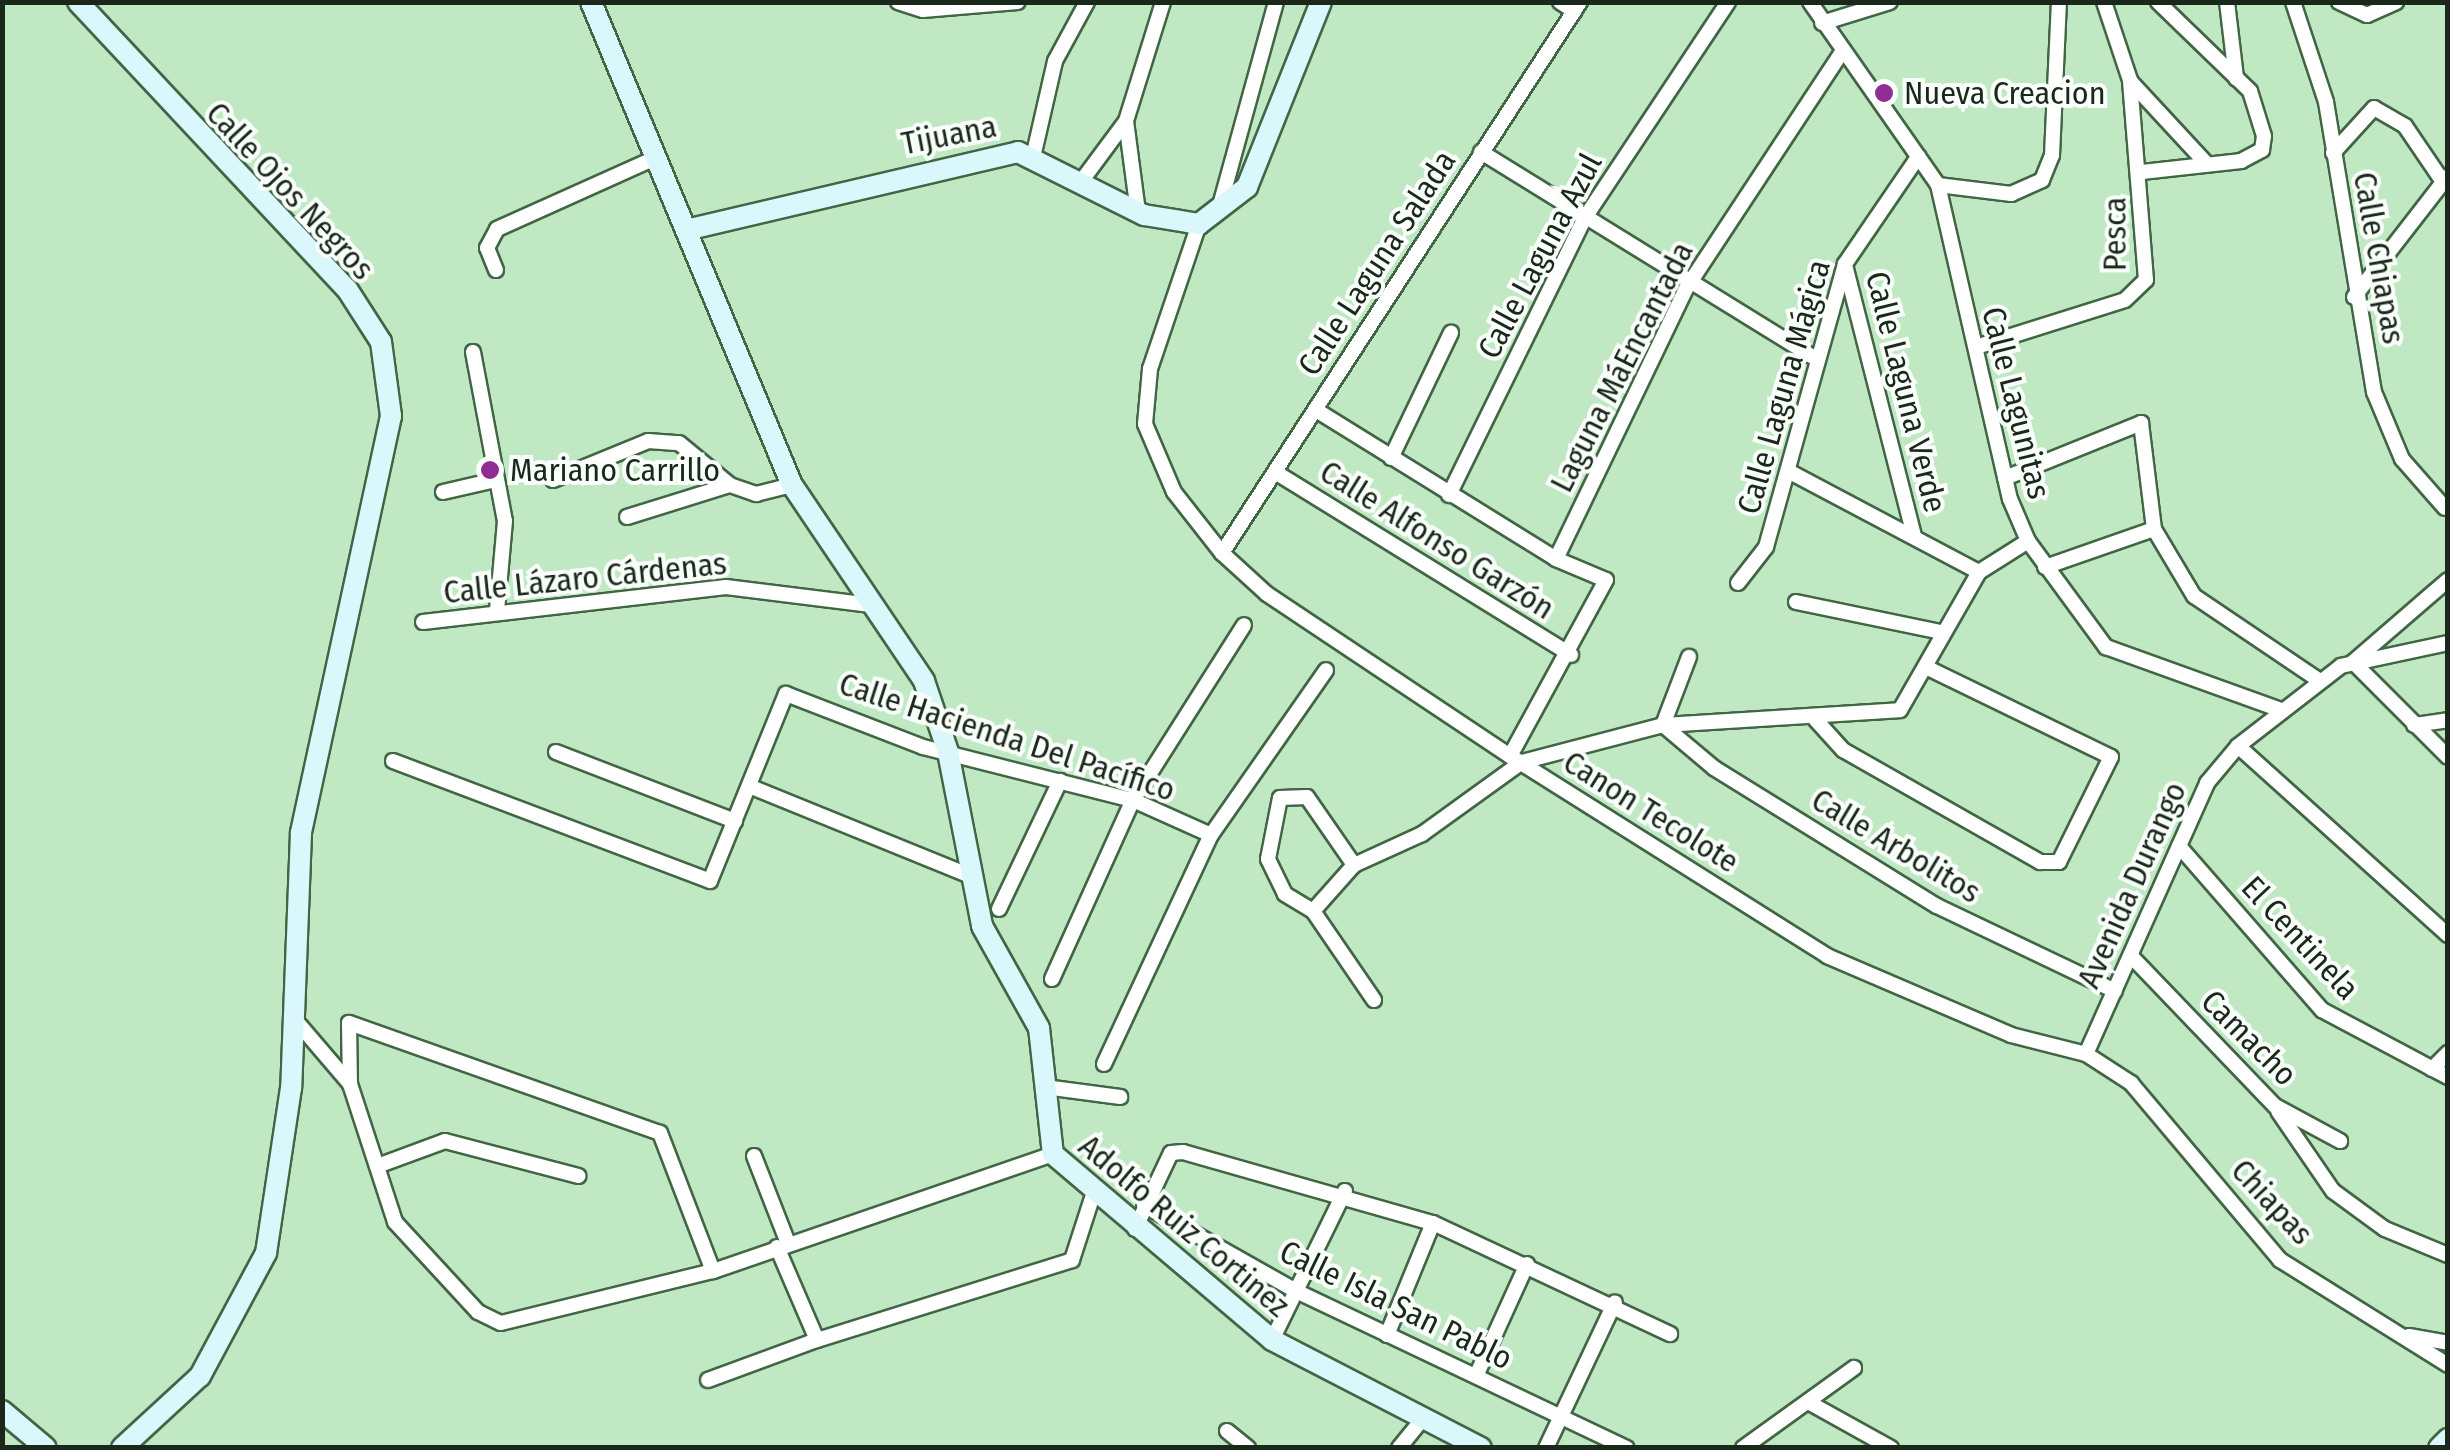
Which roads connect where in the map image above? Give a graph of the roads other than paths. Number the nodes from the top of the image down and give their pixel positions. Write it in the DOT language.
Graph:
graph roads {
  1 [pos="78,2"];
  2 [pos="591,2"];
  3 [pos="898,2"];
  4 [pos="1018,2"];
  5 [pos="1086,2"];
  6 [pos="1163,2"];
  7 [pos="1276,2"];
  8 [pos="1321,2"];
  9 [pos="1560,2"];
  10 [pos="1728,2"];
  11 [pos="1810,2"];
  12 [pos="1890,2"];
  13 [pos="2059,2"];
  14 [pos="2104,2"];
  15 [pos="2158,2"];
  16 [pos="2227,2"];
  17 [pos="2293,2"];
  18 [pos="2339,2"];
  19 [pos="2396,2"];
  20 [pos="924,6"];
  21 [pos="1577,7"];
  22 [pos="1822,23"];
  23 [pos="1842,52"];
  24 [pos="2236,78"];
  25 [pos="2130,80"];
  26 [pos="1126,121"];
  27 [pos="1481,152"];
  28 [pos="2333,152"];
  29 [pos="1034,154"];
  30 [pos="1918,157"];
  31 [pos="655,158"];
  32 [pos="2205,162"];
  33 [pos="2142,172"];
  34 [pos="1083,179"];
  35 [pos="2445,179"];
  36 [pos="1938,185"];
  37 [pos="1138,212"];
  38 [pos="1584,219"];
  39 [pos="1208,220"];
  40 [pos="686,230"];
  41 [pos="1845,264"];
  42 [pos="496,270"];
  43 [pos="1687,288"];
  44 [pos="2354,296"];
  45 [pos="1451,333"];
  46 [pos="1976,347"];
  47 [pos="472,352"];
  48 [pos="1815,358"];
  49 [pos="1316,410"];
  50 [pos="1391,458"];
  51 [pos="1275,472"];
  52 [pos="1790,472"];
  53 [pos="2005,478"];
  54 [pos="495,480"];
  55 [pos="553,480"];
  56 [pos="792,484"];
  57 [pos="730,486"];
  58 [pos="443,492"];
  59 [pos="1449,495"];
  60 [pos="2447,509"];
  61 [pos="627,517"];
  62 [pos="2154,528"];
  63 [pos="1914,535"];
  64 [pos="2028,541"];
  65 [pos="1222,553"];
  66 [pos="1556,559"];
  67 [pos="2045,567"];
  68 [pos="1980,572"];
  69 [pos="2448,580"];
  70 [pos="1738,583"];
  71 [pos="1796,602"];
  72 [pos="871,606"];
  73 [pos="497,610"];
  74 [pos="423,622"];
  75 [pos="1244,625"];
  76 [pos="1942,632"];
  77 [pos="2448,642"];
  78 [pos="1571,655"];
  79 [pos="1688,657"];
  80 [pos="2353,662"];
  81 [pos="1926,667"];
  82 [pos="1326,670"];
  83 [pos="2320,681"];
  84 [pos="2278,709"];
  85 [pos="1815,719"];
  86 [pos="2448,720"];
  87 [pos="2414,725"];
  88 [pos="1663,726"];
  89 [pos="2238,746"];
  90 [pos="556,752"];
  91 [pos="948,752"];
  92 [pos="2448,757"];
  93 [pos="1516,759"];
  94 [pos="392,761"];
  95 [pos="1060,781"];
  96 [pos="750,786"];
  97 [pos="1133,800"];
  98 [pos="735,821"];
  99 [pos="1211,835"];
  100 [pos="2179,846"];
  101 [pos="1354,865"];
  102 [pos="968,875"];
  103 [pos="1000,909"];
  104 [pos="1312,911"];
  105 [pos="2448,936"];
  106 [pos="2132,957"];
  107 [pos="1052,979"];
  108 [pos="2115,991"];
  109 [pos="1374,1000"];
  110 [pos="291,1016"];
  111 [pos="2448,1053"];
  112 [pos="2086,1054"];
  113 [pos="1104,1064"];
  114 [pos="2432,1069"];
  115 [pos="2448,1077"];
  116 [pos="350,1084"];
  117 [pos="1045,1086"];
  118 [pos="1120,1097"];
  119 [pos="2274,1106"];
  120 [pos="2340,1140"];
  121 [pos="1052,1154"];
  122 [pos="754,1156"];
  123 [pos="380,1165"];
  124 [pos="578,1176"];
  125 [pos="1345,1191"];
  126 [pos="1094,1195"];
  127 [pos="1144,1205"];
  128 [pos="1433,1223"];
  129 [pos="1135,1229"];
  130 [pos="782,1245"];
  131 [pos="2448,1256"];
  132 [pos="1527,1264"];
  133 [pos="713,1271"];
  134 [pos="1296,1291"];
  135 [pos="1615,1302"];
  136 [pos="1670,1334"];
  137 [pos="2398,1334"];
  138 [pos="1387,1335"];
  139 [pos="817,1340"];
  140 [pos="1272,1340"];
  141 [pos="2448,1343"];
  142 [pos="2448,1365"];
  143 [pos="1854,1368"];
  144 [pos="1476,1376"];
  145 [pos="708,1380"];
  146 [pos="1808,1402"];
  147 [pos="2,1411"];
  148 [pos="1562,1416"];
  149 [pos="1421,1420"];
  150 [pos="1227,1431"];
  151 [pos="2448,1439"];
  152 [pos="46,1448"];
  153 [pos="122,1448"];
  154 [pos="1248,1448"];
  155 [pos="1399,1448"];
  156 [pos="1481,1448"];
  157 [pos="1546,1448"];
  158 [pos="1628,1448"];
  159 [pos="1743,1448"];
  160 [pos="1891,1448"];
  161 [pos="2439,1448"];
  1 -- 110 [label="street, Calle Ojos Negros"];
  2 -- 31 [label="street"];
  3 -- 20 [label="street"];
  4 -- 20 [label="street"];
  5 -- 29 [label="street"];
  6 -- 26 [label="street"];
  7 -- 39 [label="street, Canon Tecolote"];
  8 -- 39 [label="street"];
  9 -- 21 [label="street"];
  10 -- 38 [label="street, Calle Laguna Azul"];
  11 -- 22 [label="street, Calle Lagunitas"];
  12 -- 22 [label="street"];
  13 -- 36 [label="street"];
  14 -- 25 [label="street"];
  15 -- 24 [label="street"];
  16 -- 24 [label="street"];
  17 -- 28 [label="street, Calle Chiapas"];
  18 -- 19 [label="street"];
  21 -- 27 [label="street, Calle Laguna Salada"];
  22 -- 23 [label="street, Calle Lagunitas"];
  23 -- 30 [label="street, Calle Lagunitas"];
  23 -- 43 [label="street, Laguna MáEncantada"];
  24 -- 32 [label="street"];
  25 -- 32 [label="street"];
  25 -- 33 [label="street, Pesca"];
  26 -- 34 [label="street"];
  26 -- 37 [label="street"];
  27 -- 38 [label="street"];
  27 -- 49 [label="street, Calle Laguna Salada"];
  28 -- 35 [label="street"];
  28 -- 44 [label="street, Calle Chiapas"];
  29 -- 34 [label="street, Tijuana"];
  29 -- 40 [label="street, Tijuana"];
  30 -- 36 [label="street, Calle Lagunitas"];
  30 -- 41 [label="street, Calle Laguna Mágica"];
  31 -- 40 [label="street"];
  31 -- 42 [label="street"];
  32 -- 33 [label="street"];
  33 -- 46 [label="street, Pesca"];
  34 -- 37 [label="street, Tijuana"];
  35 -- 44 [label="street"];
  36 -- 46 [label="street, Calle Lagunitas"];
  37 -- 39 [label="street, Tijuana"];
  38 -- 43 [label="street"];
  38 -- 59 [label="street, Calle Laguna Azul"];
  39 -- 65 [label="street, Canon Tecolote"];
  40 -- 56 [label="street, Adolfo Ruiz Cortinez"];
  41 -- 48 [label="street, Calle Laguna Mágica"];
  41 -- 63 [label="street, Calle Laguna Verde"];
  43 -- 48 [label="street"];
  43 -- 66 [label="street, Laguna MáEncantada"];
  44 -- 60 [label="street, Calle Chiapas"];
  45 -- 50 [label="street"];
  46 -- 53 [label="street, Calle Lagunitas"];
  47 -- 54 [label="street"];
  48 -- 52 [label="street, Calle Laguna Mágica"];
  49 -- 50 [label="street"];
  49 -- 51 [label="street, Calle Laguna Salada"];
  50 -- 59 [label="street"];
  51 -- 65 [label="street, Calle Laguna Salada"];
  51 -- 78 [label="street, Calle Alfonso Garzón"];
  52 -- 63 [label="street"];
  52 -- 70 [label="street, Calle Laguna Mágica"];
  53 -- 62 [label="street"];
  53 -- 64 [label="street, Calle Lagunitas"];
  54 -- 58 [label="street"];
  54 -- 73 [label="street"];
  55 -- 57 [label="street"];
  56 -- 57 [label="street"];
  56 -- 72 [label="street, Adolfo Ruiz Cortinez"];
  57 -- 61 [label="street"];
  59 -- 66 [label="street"];
  62 -- 67 [label="street"];
  62 -- 83 [label="street"];
  63 -- 68 [label="street"];
  64 -- 67 [label="street, Calle Lagunitas"];
  64 -- 68 [label="street"];
  65 -- 93 [label="street, Canon Tecolote"];
  66 -- 78 [label="street"];
  67 -- 84 [label="street, Calle Lagunitas"];
  68 -- 76 [label="street"];
  69 -- 80 [label="street"];
  71 -- 76 [label="street"];
  72 -- 73 [label="street, Calle Lázaro Cárdenas"];
  72 -- 91 [label="street, Adolfo Ruiz Cortinez"];
  73 -- 74 [label="street, Calle Lázaro Cárdenas"];
  75 -- 97 [label="street"];
  76 -- 81 [label="street"];
  77 -- 80 [label="street, Avenida Durango"];
  78 -- 93 [label="street"];
  79 -- 88 [label="street"];
  80 -- 83 [label="street, Avenida Durango"];
  80 -- 87 [label="street"];
  81 -- 85 [label="street"];
  81 -- 85 [label="street"];
  82 -- 99 [label="street"];
  83 -- 84 [label="street, Avenida Durango"];
  84 -- 89 [label="street, Avenida Durango"];
  85 -- 88 [label="street"];
  86 -- 87 [label="street"];
  87 -- 92 [label="street"];
  88 -- 93 [label="street"];
  88 -- 108 [label="street, Calle Arbolitos"];
  89 -- 100 [label="street, Avenida Durango"];
  89 -- 105 [label="street"];
  90 -- 98 [label="street"];
  91 -- 95 [label="street, Calle Hacienda Del Pacífico"];
  91 -- 96 [label="street, Calle Hacienda Del Pacífico"];
  91 -- 102 [label="street, Adolfo Ruiz Cortinez"];
  93 -- 101 [label="street"];
  93 -- 112 [label="street, Canon Tecolote"];
  94 -- 98 [label="street"];
  95 -- 97 [label="street, Calle Hacienda Del Pacífico"];
  95 -- 103 [label="street"];
  96 -- 98 [label="street"];
  96 -- 102 [label="street"];
  97 -- 99 [label="street, Calle Hacienda Del Pacífico"];
  97 -- 107 [label="street"];
  99 -- 113 [label="street"];
  100 -- 106 [label="street, Avenida Durango"];
  100 -- 114 [label="street, El Centinela"];
  101 -- 104 [label="street"];
  101 -- 104 [label="street"];
  102 -- 117 [label="street, Adolfo Ruiz Cortinez"];
  104 -- 109 [label="street"];
  106 -- 108 [label="street, Avenida Durango"];
  106 -- 119 [label="street, Camacho"];
  108 -- 112 [label="street, Avenida Durango"];
  110 -- 116 [label="street"];
  110 -- 153 [label="street, Calle Ojos Negros"];
  111 -- 114 [label="street"];
  112 -- 137 [label="street, Chiapas"];
  114 -- 115 [label="street, El Centinela"];
  116 -- 123 [label="street"];
  116 -- 133 [label="street"];
  117 -- 118 [label="street"];
  117 -- 121 [label="street, Adolfo Ruiz Cortinez"];
  119 -- 120 [label="street, Camacho"];
  119 -- 131 [label="street"];
  121 -- 126 [label="street, Adolfo Ruiz Cortinez"];
  121 -- 130 [label="street"];
  122 -- 130 [label="street"];
  123 -- 124 [label="street"];
  123 -- 133 [label="street"];
  125 -- 127 [label="street"];
  125 -- 128 [label="street"];
  125 -- 134 [label="street"];
  126 -- 129 [label="street, Adolfo Ruiz Cortinez"];
  126 -- 139 [label="street"];
  127 -- 129 [label="street"];
  127 -- 134 [label="street, Calle Isla San Pablo"];
  128 -- 132 [label="street"];
  128 -- 138 [label="street"];
  129 -- 140 [label="street, Adolfo Ruiz Cortinez"];
  130 -- 133 [label="street"];
  130 -- 139 [label="street"];
  132 -- 135 [label="street"];
  132 -- 144 [label="street"];
  134 -- 138 [label="street, Calle Isla San Pablo"];
  134 -- 140 [label="street"];
  135 -- 136 [label="street"];
  135 -- 148 [label="street"];
  137 -- 141 [label="street, Chiapas"];
  137 -- 142 [label="street"];
  138 -- 144 [label="street, Calle Isla San Pablo"];
  139 -- 145 [label="street"];
  140 -- 149 [label="street, Adolfo Ruiz Cortinez"];
  143 -- 146 [label="street"];
  144 -- 148 [label="street, Calle Isla San Pablo"];
  146 -- 159 [label="street"];
  146 -- 160 [label="street"];
  147 -- 152 [label="street"];
  148 -- 157 [label="street"];
  148 -- 158 [label="street, Calle Isla San Pablo"];
  149 -- 155 [label="street"];
  149 -- 156 [label="street, Adolfo Ruiz Cortinez"];
  150 -- 154 [label="street"];
  151 -- 161 [label="street"];
}
